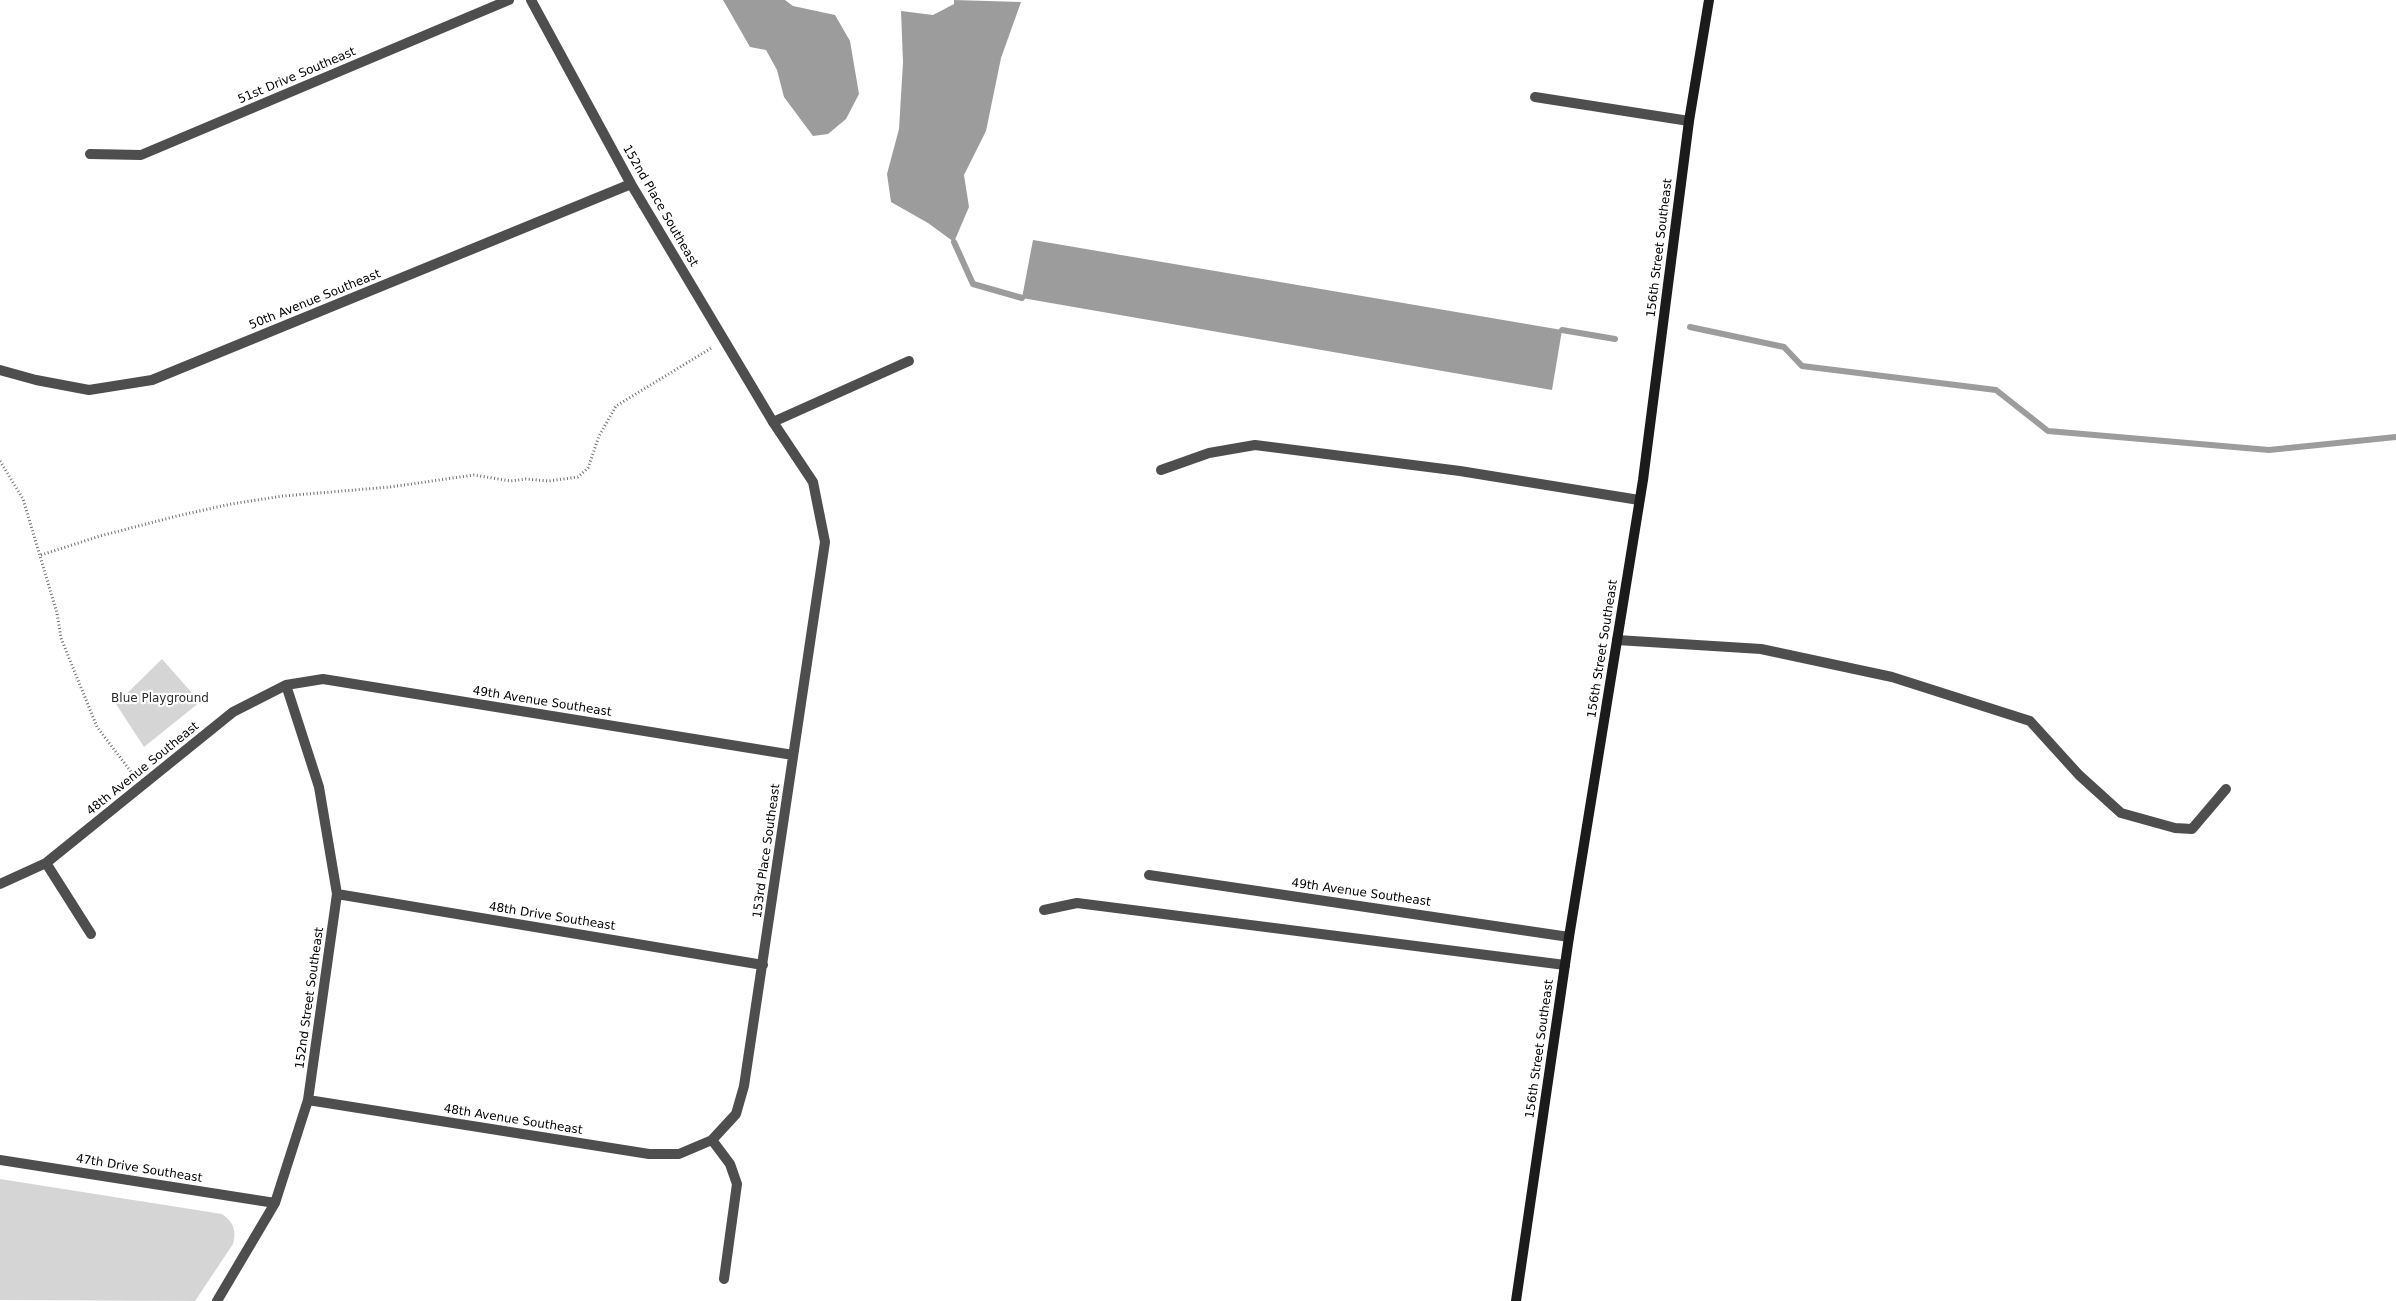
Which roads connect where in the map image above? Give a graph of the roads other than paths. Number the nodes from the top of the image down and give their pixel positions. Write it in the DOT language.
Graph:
graph roads {
  1 [pos="509,0"];
  2 [pos="531,0"];
  3 [pos="1709,0"];
  4 [pos="1535,97"];
  5 [pos="1689,122"];
  6 [pos="90,154"];
  7 [pos="631,184"];
  8 [pos="909,361"];
  9 [pos="0,370"];
  10 [pos="772,422"];
  11 [pos="1161,470"];
  12 [pos="1639,500"];
  13 [pos="1617,640"];
  14 [pos="286,685"];
  15 [pos="793,755"];
  16 [pos="2226,790"];
  17 [pos="46,863"];
  18 [pos="1150,875"];
  19 [pos="0,884"];
  20 [pos="337,894"];
  21 [pos="1044,910"];
  22 [pos="91,934"];
  23 [pos="1570,937"];
  24 [pos="763,964"];
  25 [pos="1565,965"];
  26 [pos="308,1100"];
  27 [pos="712,1140"];
  28 [pos="0,1160"];
  29 [pos="275,1203"];
  30 [pos="724,1279"];
  31 [pos="217,1301"];
  32 [pos="1516,1301"];
  1 -- 6 [label="street, 51st Drive Southeast"];
  2 -- 7 [label="street, 152nd Place Southeast"];
  3 -- 5 [label="street, 156th Street Southeast"];
  4 -- 5 [label="street"];
  5 -- 12 [label="street, 156th Street Southeast"];
  7 -- 9 [label="street, 50th Avenue Southeast"];
  7 -- 10 [label="street, 152nd Place Southeast"];
  8 -- 10 [label="street"];
  10 -- 15 [label="street, 153rd Place Southeast"];
  11 -- 12 [label="street"];
  12 -- 13 [label="street, 156th Street Southeast"];
  13 -- 16 [label="street"];
  13 -- 23 [label="street, 156th Street Southeast"];
  14 -- 15 [label="street, 49th Avenue Southeast"];
  14 -- 17 [label="street, 48th Avenue Southeast"];
  14 -- 20 [label="street, 152nd Street Southeast"];
  15 -- 24 [label="street, 153rd Place Southeast"];
  17 -- 19 [label="street, 48th Avenue Southeast"];
  17 -- 22 [label="street"];
  18 -- 23 [label="street, 49th Avenue Southeast"];
  20 -- 24 [label="street, 48th Drive Southeast"];
  20 -- 26 [label="street, 152nd Street Southeast"];
  21 -- 25 [label="street"];
  23 -- 25 [label="street, 156th Street Southeast"];
  24 -- 27 [label="street, 153rd Place Southeast"];
  25 -- 32 [label="street, 156th Street Southeast"];
  26 -- 27 [label="street, 48th Avenue Southeast"];
  26 -- 29 [label="street, 152nd Street Southeast"];
  27 -- 30 [label="street"];
  28 -- 29 [label="street, 47th Drive Southeast"];
  29 -- 31 [label="street, 152nd Street Southeast"];
}
